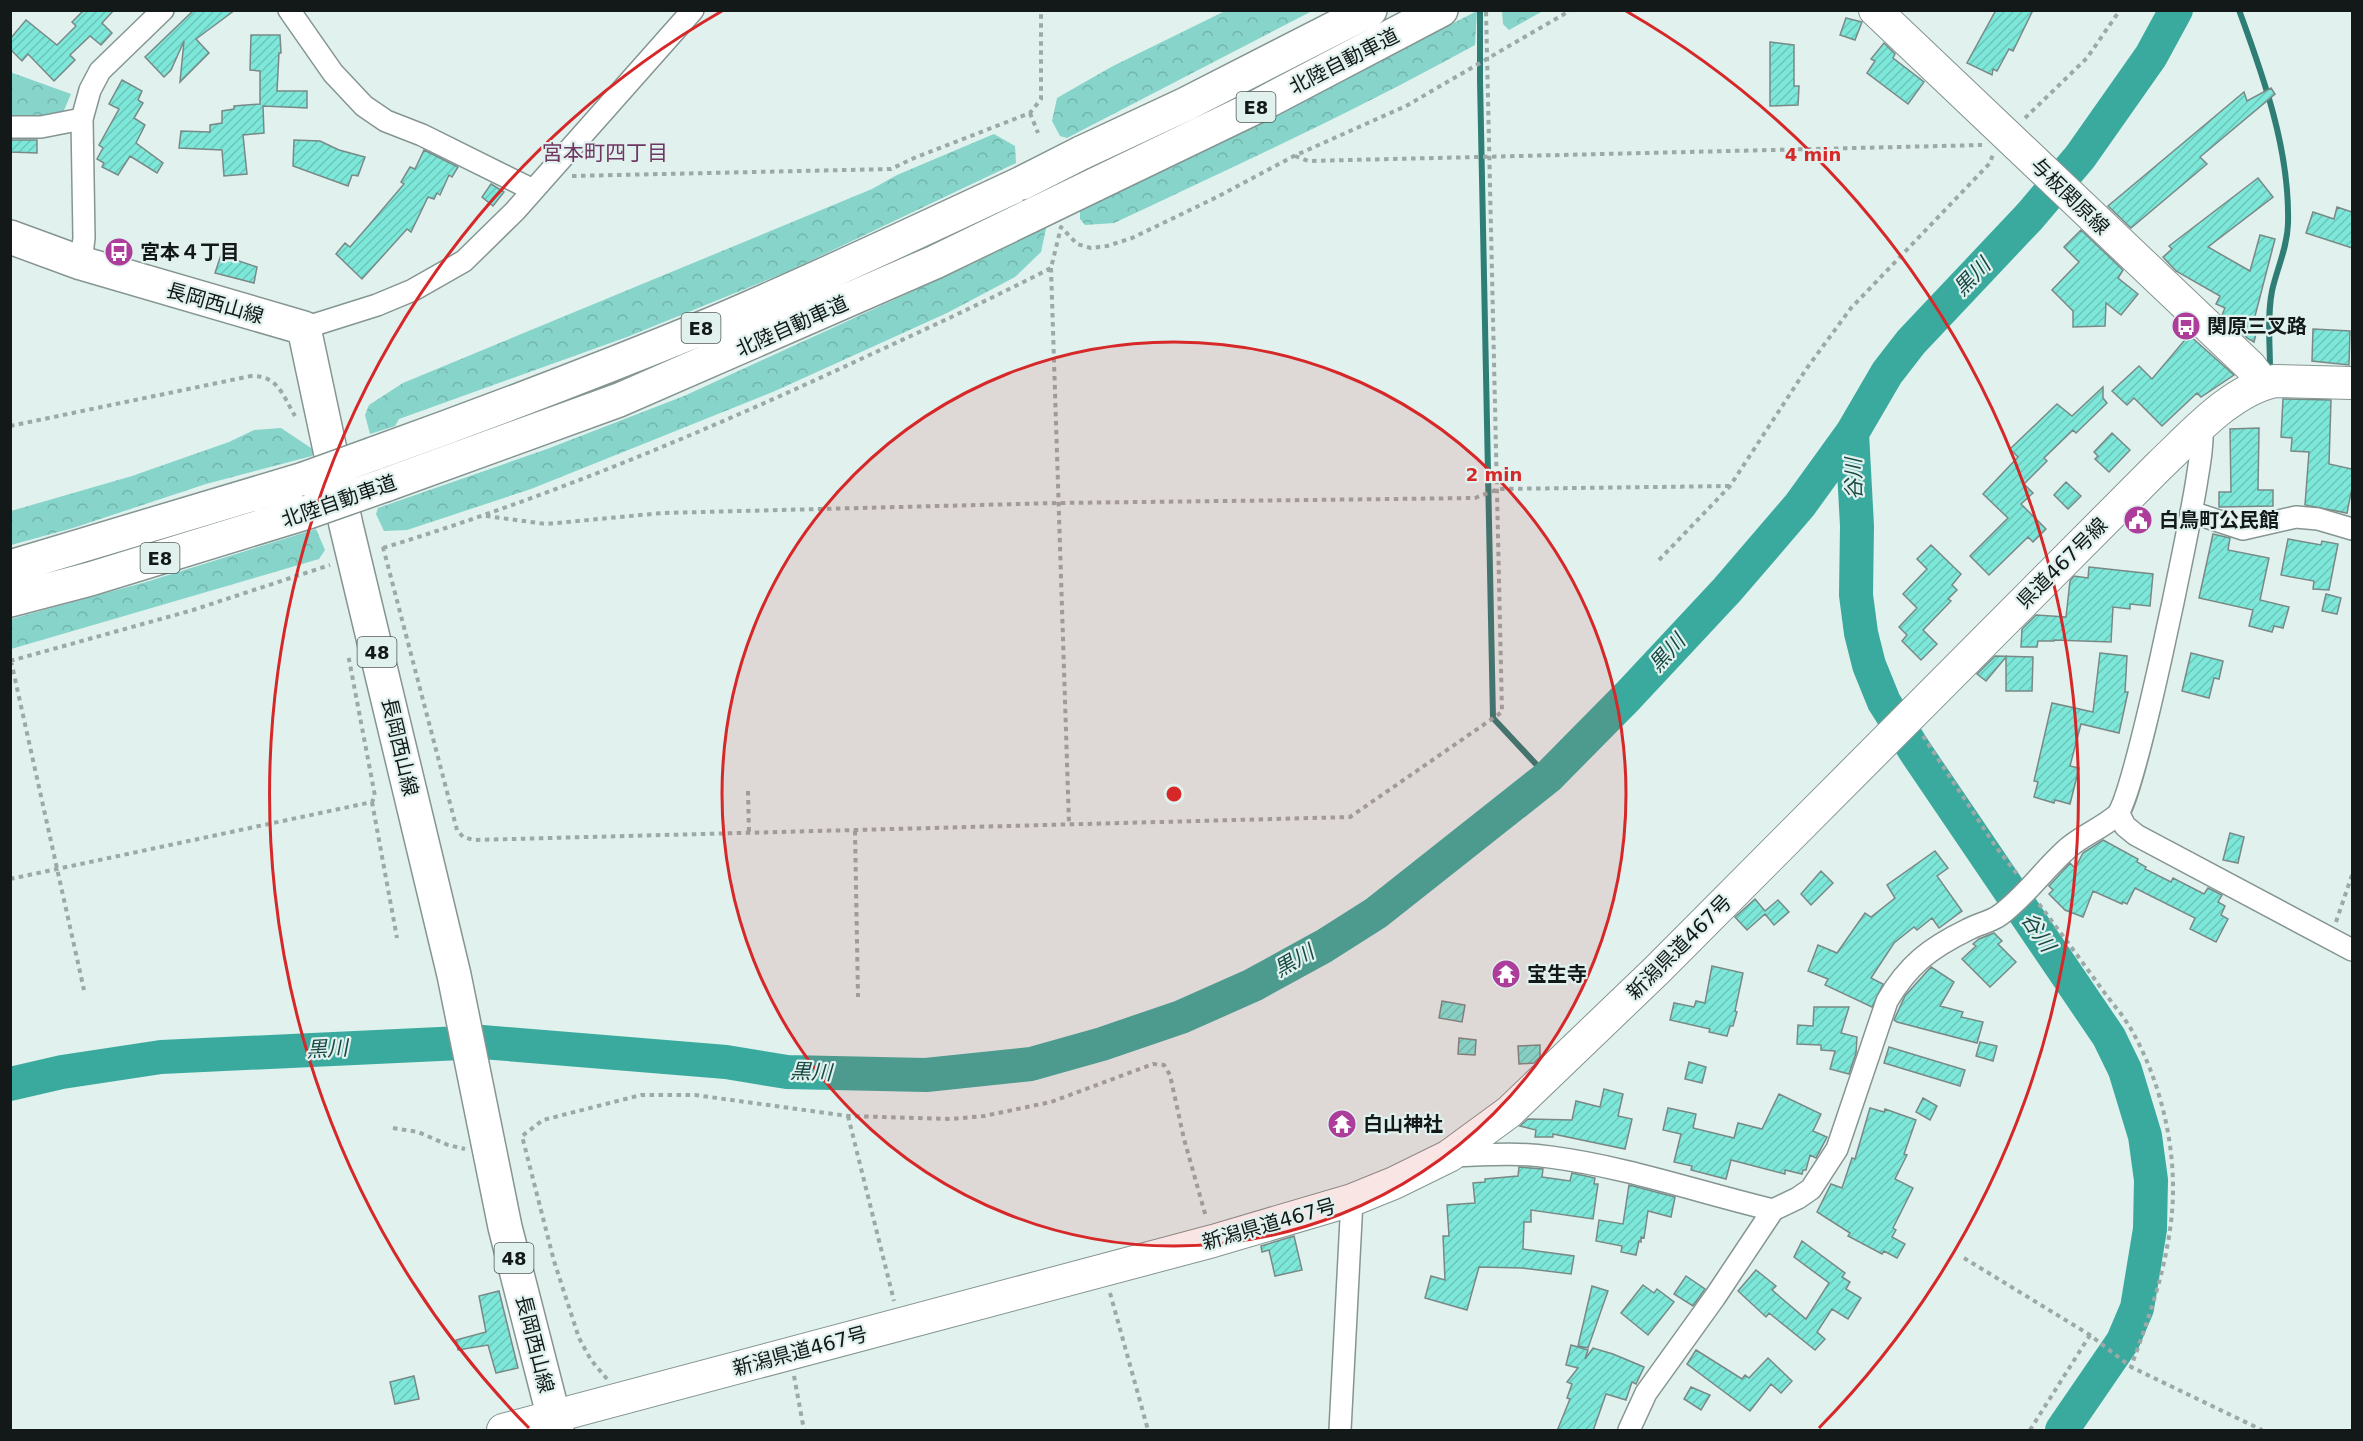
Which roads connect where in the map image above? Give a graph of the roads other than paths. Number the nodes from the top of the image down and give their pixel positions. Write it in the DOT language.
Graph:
graph roads {
  1 [pos="163,10"];
  2 [pos="289,10"];
  3 [pos="693,10"];
  4 [pos="1370,10"];
  5 [pos="1875,10"];
  6 [pos="1428,17"];
  7 [pos="82,119"];
  8 [pos="10,127"];
  9 [pos="539,183"];
  10 [pos="10,237"];
  11 [pos="81,264"];
  12 [pos="304,328"];
  13 [pos="2263,383"];
  14 [pos="2352,383"];
  15 [pos="2202,425"];
  16 [pos="2191,512"];
  17 [pos="2352,529"];
  18 [pos="10,567"];
  19 [pos="10,600"];
  20 [pos="1884,743"];
  21 [pos="2120,813"];
  22 [pos="2352,950"];
  23 [pos="1449,1156"];
  24 [pos="1352,1200"];
  25 [pos="1773,1210"];
  26 [pos="555,1424"];
  27 [pos="503,1431"];
  28 [pos="1340,1431"];
  29 [pos="1629,1431"];
  1 -- 7 [label="street"];
  2 -- 9 [label="street"];
  3 -- 9 [label="street"];
  4 -- 18 [label="main road, 北陸自動車道 / E8, bridge"];
  5 -- 13 [label="main road, 与板関原線"];
  6 -- 19 [label="main road, 北陸自動車道 / E8, bridge"];
  7 -- 8 [label="street"];
  7 -- 11 [label="street"];
  9 -- 12 [label="street"];
  10 -- 11 [label="main road, 長岡西山線"];
  11 -- 12 [label="main road, 長岡西山線"];
  12 -- 26 [label="main road, 長岡西山線 / 48"];
  13 -- 14 [label="main road, 県道467号線"];
  13 -- 15 [label="main road, 県道467号線"];
  15 -- 16 [label="street"];
  15 -- 20 [label="main road, 県道467号線"];
  16 -- 17 [label="street"];
  16 -- 21 [label="street"];
  20 -- 23 [label="main road, 新潟県道467号"];
  21 -- 22 [label="street"];
  21 -- 25 [label="street"];
  23 -- 24 [label="main road, 新潟県道467号"];
  23 -- 25 [label="street"];
  24 -- 26 [label="main road, 新潟県道467号"];
  24 -- 28 [label="street"];
  25 -- 29 [label="street"];
  26 -- 27 [label="main road, 新潟県道467号"];
}
